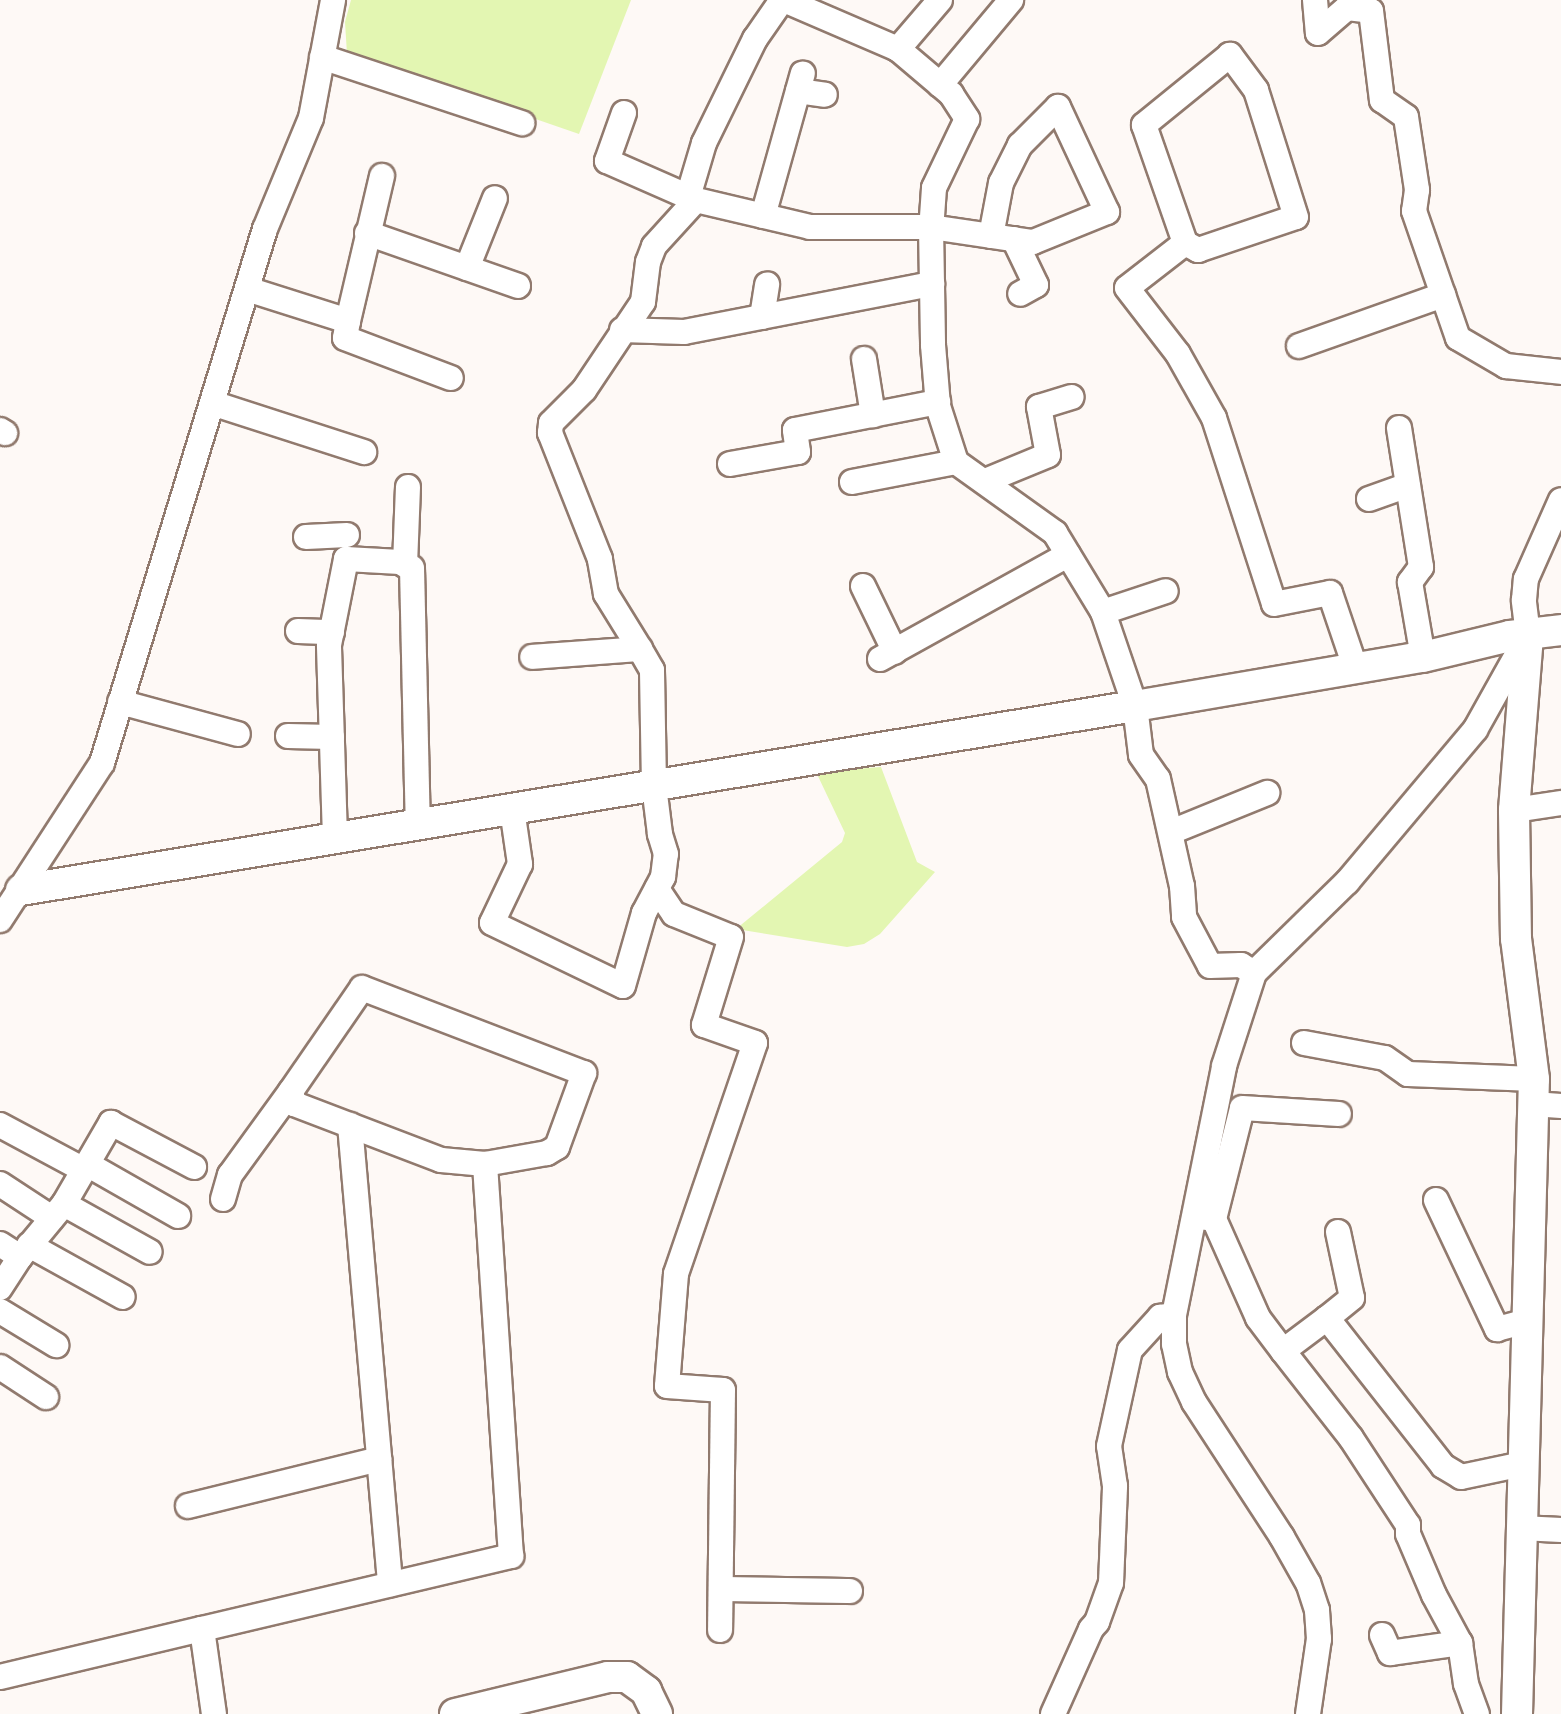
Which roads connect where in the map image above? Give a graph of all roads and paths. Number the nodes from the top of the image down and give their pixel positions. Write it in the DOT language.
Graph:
graph roads {
  1 [pos="332,0"];
  2 [pos="783,0"];
  3 [pos="940,0"];
  4 [pos="1011,0"];
  5 [pos="1315,0"];
  6 [pos="898,49"];
  7 [pos="322,57"];
  8 [pos="940,85"];
  9 [pos="825,95"];
  10 [pos="624,113"];
  11 [pos="522,123"];
  12 [pos="382,176"];
  13 [pos="495,198"];
  14 [pos="692,198"];
  15 [pos="763,216"];
  16 [pos="931,227"];
  17 [pos="367,233"];
  18 [pos="1003,237"];
  19 [pos="1185,243"];
  20 [pos="467,268"];
  21 [pos="767,284"];
  22 [pos="932,284"];
  23 [pos="518,286"];
  24 [pos="247,289"];
  25 [pos="1020,294"];
  26 [pos="1443,295"];
  27 [pos="762,317"];
  28 [pos="348,321"];
  29 [pos="622,330"];
  30 [pos="1299,346"];
  31 [pos="864,359"];
  32 [pos="1561,372"];
  33 [pos="451,378"];
  34 [pos="1072,397"];
  35 [pos="938,402"];
  36 [pos="212,403"];
  37 [pos="873,415"];
  38 [pos="1399,428"];
  39 [pos="364,452"];
  40 [pos="956,462"];
  41 [pos="730,464"];
  42 [pos="985,481"];
  43 [pos="852,482"];
  44 [pos="1408,485"];
  45 [pos="408,487"];
  46 [pos="1369,499"];
  47 [pos="1561,500"];
  48 [pos="306,537"];
  49 [pos="347,537"];
  50 [pos="1068,555"];
  51 [pos="405,565"];
  52 [pos="863,586"];
  53 [pos="1166,590"];
  54 [pos="1103,611"];
  55 [pos="1561,630"];
  56 [pos="298,631"];
  57 [pos="332,632"];
  58 [pos="1528,635"];
  59 [pos="640,649"];
  60 [pos="532,657"];
  61 [pos="1423,657"];
  62 [pos="1355,667"];
  63 [pos="120,702"];
  64 [pos="1135,706"];
  65 [pos="238,734"];
  66 [pos="288,736"];
  67 [pos="332,737"];
  68 [pos="654,786"];
  69 [pos="1267,793"];
  70 [pos="1561,803"];
  71 [pos="512,809"];
  72 [pos="1514,810"];
  73 [pos="418,825"];
  74 [pos="1171,832"];
  75 [pos="335,838"];
  76 [pos="657,889"];
  77 [pos="10,891"];
  78 [pos="0,920"];
  79 [pos="1254,974"];
  80 [pos="1304,1043"];
  81 [pos="291,1091"];
  82 [pos="1543,1096"];
  83 [pos="1339,1114"];
  84 [pos="0,1125"];
  85 [pos="350,1125"];
  86 [pos="485,1164"];
  87 [pos="85,1167"];
  88 [pos="194,1167"];
  89 [pos="0,1184"];
  90 [pos="223,1199"];
  91 [pos="1434,1210"];
  92 [pos="58,1211"];
  93 [pos="178,1216"];
  94 [pos="1205,1218"];
  95 [pos="1338,1232"];
  96 [pos="17,1249"];
  97 [pos="150,1252"];
  98 [pos="0,1289"];
  99 [pos="123,1297"];
  100 [pos="0,1311"];
  101 [pos="1174,1315"];
  102 [pos="1327,1318"];
  103 [pos="1527,1321"];
  104 [pos="56,1345"];
  105 [pos="1283,1351"];
  106 [pos="0,1367"];
  107 [pos="46,1397"];
  108 [pos="379,1459"];
  109 [pos="1523,1464"];
  110 [pos="188,1506"];
  111 [pos="1521,1528"];
  112 [pos="1561,1530"];
  113 [pos="390,1584"];
  114 [pos="721,1589"];
  115 [pos="850,1591"];
  116 [pos="202,1629"];
  117 [pos="720,1630"];
  118 [pos="1460,1643"];
  119 [pos="1389,1653"];
  120 [pos="0,1677"];
  121 [pos="214,1714"];
  122 [pos="455,1714"];
  123 [pos="657,1714"];
  124 [pos="1053,1714"];
  125 [pos="1308,1714"];
  126 [pos="1477,1714"];
  127 [pos="1517,1714"];
  1 -- 7 [label="street"];
  2 -- 6 [label="street"];
  2 -- 14 [label="street"];
  3 -- 6 [label="street"];
  4 -- 8 [label="street"];
  5 -- 26 [label="street"];
  6 -- 8 [label="street"];
  7 -- 11 [label="street"];
  7 -- 24 [label="street"];
  8 -- 16 [label="street"];
  9 -- 15 [label="street"];
  10 -- 14 [label="street"];
  12 -- 17 [label="street"];
  13 -- 20 [label="street"];
  14 -- 15 [label="street"];
  14 -- 29 [label="street"];
  15 -- 16 [label="street"];
  16 -- 18 [label="street"];
  16 -- 22 [label="street"];
  17 -- 20 [label="street"];
  17 -- 28 [label="street"];
  18 -- 18 [label="street"];
  18 -- 25 [label="street"];
  19 -- 19 [label="street"];
  19 -- 62 [label="street"];
  20 -- 23 [label="street"];
  21 -- 27 [label="street"];
  22 -- 27 [label="street"];
  22 -- 35 [label="street"];
  24 -- 28 [label="street"];
  24 -- 36 [label="street"];
  26 -- 30 [label="street"];
  26 -- 32 [label="street"];
  27 -- 29 [label="street"];
  28 -- 33 [label="street"];
  29 -- 59 [label="street"];
  31 -- 37 [label="street"];
  34 -- 42 [label="street"];
  35 -- 37 [label="street"];
  35 -- 40 [label="street"];
  36 -- 39 [label="street"];
  36 -- 63 [label="street"];
  37 -- 41 [label="street"];
  38 -- 44 [label="street"];
  40 -- 42 [label="street"];
  40 -- 43 [label="street"];
  42 -- 50 [label="street"];
  44 -- 46 [label="street"];
  44 -- 61 [label="street"];
  45 -- 51 [label="street"];
  47 -- 58 [label="street"];
  48 -- 49 [label="street"];
  49 -- 51 [label="street"];
  49 -- 57 [label="street"];
  50 -- 52 [label="street"];
  50 -- 54 [label="street"];
  51 -- 73 [label="street"];
  53 -- 54 [label="street"];
  54 -- 64 [label="street"];
  55 -- 58 [label="street"];
  56 -- 57 [label="street"];
  57 -- 67 [label="street"];
  58 -- 61 [label="street"];
  58 -- 72 [label="street"];
  58 -- 79 [label="street"];
  59 -- 60 [label="street"];
  59 -- 68 [label="street"];
  61 -- 62 [label="street"];
  62 -- 64 [label="street"];
  63 -- 65 [label="street"];
  63 -- 77 [label="street"];
  64 -- 68 [label="street"];
  64 -- 74 [label="street"];
  66 -- 67 [label="street"];
  67 -- 75 [label="street"];
  68 -- 71 [label="street"];
  68 -- 76 [label="street"];
  69 -- 74 [label="street"];
  70 -- 72 [label="street"];
  71 -- 73 [label="street"];
  71 -- 76 [label="street"];
  72 -- 82 [label="street"];
  73 -- 75 [label="street"];
  74 -- 79 [label="street"];
  75 -- 77 [label="street"];
  76 -- 114 [label="street"];
  77 -- 78 [label="street"];
  79 -- 94 [label="street"];
  80 -- 82 [label="street"];
  81 -- 85 [label="street"];
  81 -- 86 [label="street"];
  81 -- 90 [label="street"];
  82 -- 103 [label="street"];
  83 -- 94 [label="street"];
  84 -- 87 [label="street"];
  85 -- 86 [label="street"];
  85 -- 108 [label="street"];
  86 -- 113 [label="street"];
  87 -- 88 [label="street"];
  87 -- 92 [label="street"];
  87 -- 93 [label="street"];
  89 -- 92 [label="street"];
  91 -- 103 [label="street"];
  92 -- 96 [label="street"];
  92 -- 97 [label="street"];
  94 -- 101 [label="street"];
  94 -- 105 [label="street"];
  95 -- 102 [label="street"];
  96 -- 98 [label="street"];
  96 -- 99 [label="street"];
  100 -- 104 [label="street"];
  101 -- 124 [label="street"];
  101 -- 125 [label="street"];
  102 -- 105 [label="street"];
  102 -- 109 [label="street"];
  103 -- 109 [label="street"];
  105 -- 118 [label="street"];
  106 -- 107 [label="street"];
  108 -- 110 [label="street"];
  108 -- 113 [label="street"];
  109 -- 111 [label="street"];
  111 -- 112 [label="street"];
  111 -- 127 [label="street"];
  113 -- 116 [label="street"];
  114 -- 115 [label="street"];
  114 -- 117 [label="street"];
  116 -- 120 [label="street"];
  116 -- 121 [label="street"];
  118 -- 119 [label="street"];
  118 -- 126 [label="street"];
  122 -- 123 [label="street"];
}
